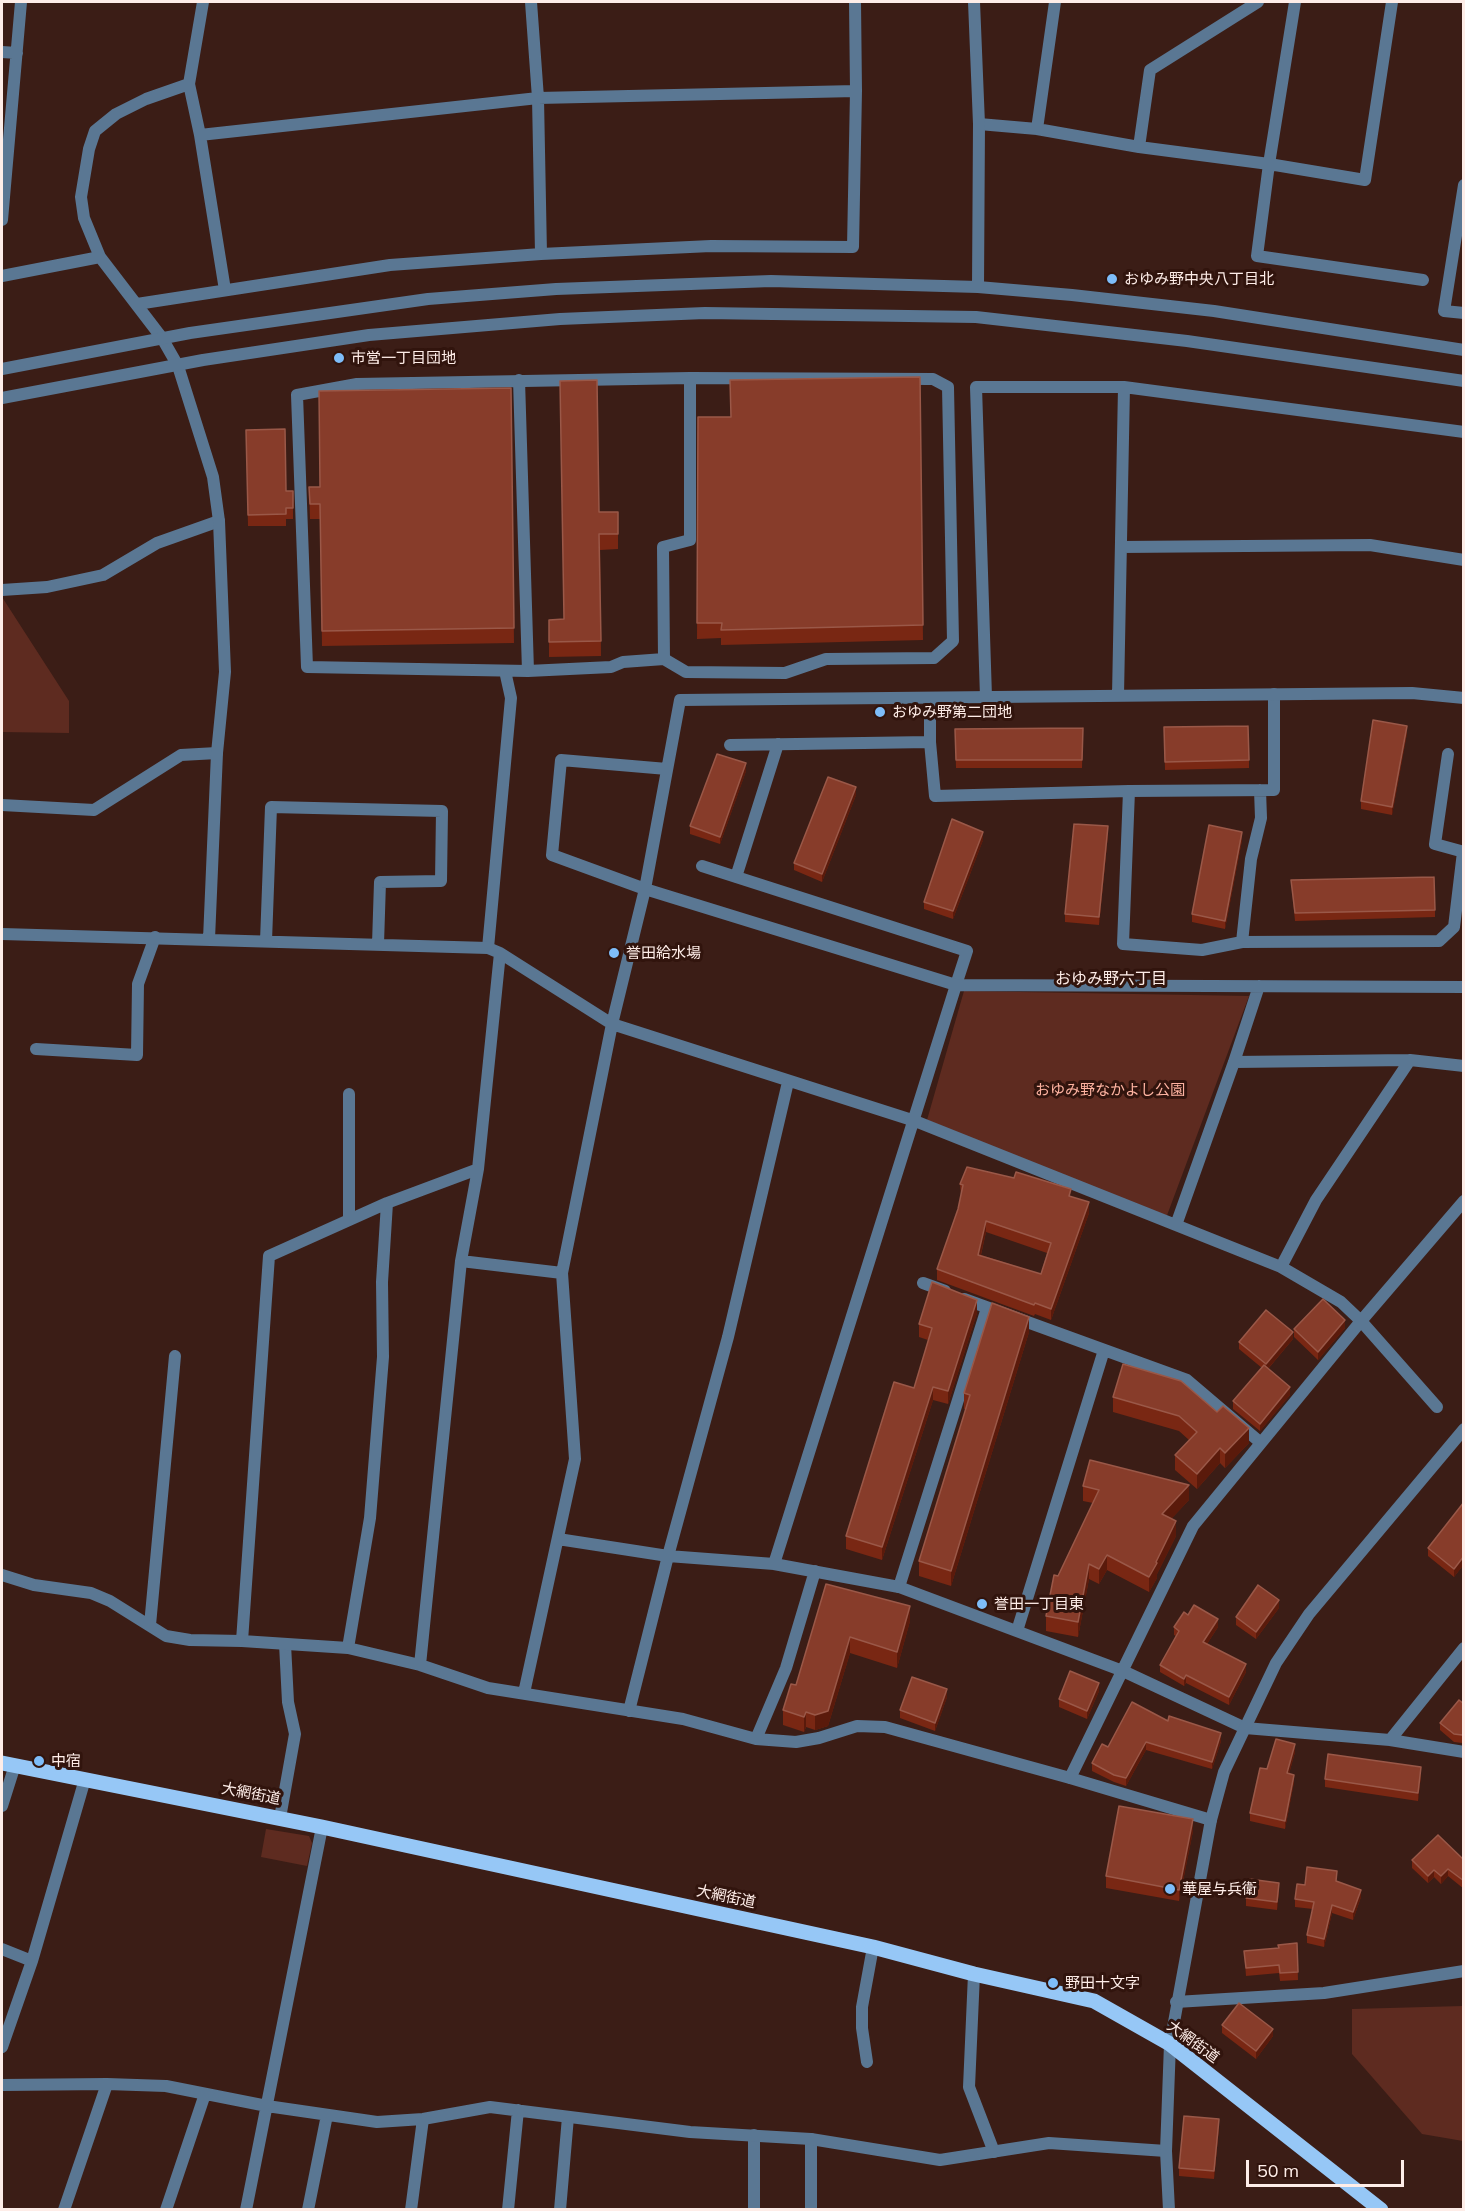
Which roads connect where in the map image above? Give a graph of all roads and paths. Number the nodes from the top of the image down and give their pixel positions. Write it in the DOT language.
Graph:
graph roads {
  1 [pos="21,2"];
  2 [pos="203,2"];
  3 [pos="531,2"];
  4 [pos="855,2"];
  5 [pos="974,2"];
  6 [pos="1055,2"];
  7 [pos="1258,2"];
  8 [pos="1294,2"];
  9 [pos="1392,2"];
  10 [pos="2,52"];
  11 [pos="17,53"];
  12 [pos="189,84"];
  13 [pos="856,91"];
  14 [pos="538,98"];
  15 [pos="979,124"];
  16 [pos="1036,129"];
  17 [pos="200,135"];
  18 [pos="1139,147"];
  19 [pos="1269,164"];
  20 [pos="3,179"];
  21 [pos="1464,185"];
  22 [pos="2,220"];
  23 [pos="541,254"];
  24 [pos="100,257"];
  25 [pos="2,276"];
  26 [pos="1423,280"];
  27 [pos="978,287"];
  28 [pos="225,290"];
  29 [pos="137,304"];
  30 [pos="1464,313"];
  31 [pos="162,338"];
  32 [pos="1464,350"];
  33 [pos="178,366"];
  34 [pos="2,369"];
  35 [pos="690,378"];
  36 [pos="519,380"];
  37 [pos="1464,381"];
  38 [pos="1124,387"];
  39 [pos="2,398"];
  40 [pos="1464,432"];
  41 [pos="219,521"];
  42 [pos="1121,547"];
  43 [pos="1464,560"];
  44 [pos="2,590"];
  45 [pos="664,659"];
  46 [pos="505,671"];
  47 [pos="528,671"];
  48 [pos="1274,694"];
  49 [pos="1118,695"];
  50 [pos="986,697"];
  51 [pos="930,698"];
  52 [pos="1464,698"];
  53 [pos="930,742"];
  54 [pos="778,744"];
  55 [pos="730,745"];
  56 [pos="217,753"];
  57 [pos="1448,754"];
  58 [pos="667,769"];
  59 [pos="1260,790"];
  60 [pos="1129,791"];
  61 [pos="2,805"];
  62 [pos="1463,852"];
  63 [pos="702,866"];
  64 [pos="736,877"];
  65 [pos="645,889"];
  66 [pos="2,934"];
  67 [pos="155,937"];
  68 [pos="209,939"];
  69 [pos="266,940"];
  70 [pos="1242,942"];
  71 [pos="378,944"];
  72 [pos="488,948"];
  73 [pos="500,953"];
  74 [pos="956,985"];
  75 [pos="1259,986"];
  76 [pos="1464,987"];
  77 [pos="612,1024"];
  78 [pos="36,1049"];
  79 [pos="1410,1060"];
  80 [pos="1234,1062"];
  81 [pos="1464,1066"];
  82 [pos="788,1082"];
  83 [pos="349,1094"];
  84 [pos="915,1121"];
  85 [pos="478,1168"];
  86 [pos="1464,1201"];
  87 [pos="387,1203"];
  88 [pos="349,1220"];
  89 [pos="1176,1225"];
  90 [pos="461,1261"];
  91 [pos="1281,1267"];
  92 [pos="562,1273"];
  93 [pos="923,1283"];
  94 [pos="987,1308"];
  95 [pos="1361,1321"];
  96 [pos="1104,1350"];
  97 [pos="175,1356"];
  98 [pos="1437,1407"];
  99 [pos="1461,1436"];
  100 [pos="1261,1443"];
  101 [pos="558,1539"];
  102 [pos="668,1556"];
  103 [pos="774,1564"];
  104 [pos="815,1571"];
  105 [pos="2,1575"];
  106 [pos="899,1587"];
  107 [pos="150,1625"];
  108 [pos="1017,1631"];
  109 [pos="242,1641"];
  110 [pos="285,1644"];
  111 [pos="348,1648"];
  112 [pos="1464,1648"];
  113 [pos="420,1665"];
  114 [pos="1123,1671"];
  115 [pos="524,1694"];
  116 [pos="629,1711"];
  117 [pos="1245,1728"];
  118 [pos="756,1739"];
  119 [pos="1390,1740"];
  120 [pos="1464,1752"];
  121 [pos="8,1764"];
  122 [pos="1070,1778"];
  123 [pos="85,1779"];
  124 [pos="2,1806"];
  125 [pos="280,1818"];
  126 [pos="1211,1820"];
  127 [pos="322,1827"];
  128 [pos="873,1947"];
  129 [pos="2,1949"];
  130 [pos="32,1961"];
  131 [pos="1464,1971"];
  132 [pos="974,1974"];
  133 [pos="1176,2002"];
  134 [pos="1170,2044"];
  135 [pos="2,2047"];
  136 [pos="867,2062"];
  137 [pos="107,2084"];
  138 [pos="2,2085"];
  139 [pos="205,2094"];
  140 [pos="267,2106"];
  141 [pos="518,2109"];
  142 [pos="327,2115"];
  143 [pos="568,2117"];
  144 [pos="423,2119"];
  145 [pos="754,2135"];
  146 [pos="811,2139"];
  147 [pos="1166,2151"];
  148 [pos="994,2152"];
  149 [pos="64,2210"];
  150 [pos="166,2210"];
  151 [pos="246,2210"];
  152 [pos="308,2210"];
  153 [pos="411,2210"];
  154 [pos="508,2210"];
  155 [pos="560,2210"];
  156 [pos="754,2210"];
  157 [pos="811,2210"];
  158 [pos="1169,2210"];
  159 [pos="1381,2210"];
  1 -- 11 [label="street"];
  2 -- 12 [label="street"];
  3 -- 14 [label="street"];
  4 -- 13 [label="street"];
  5 -- 15 [label="street"];
  6 -- 16 [label="street"];
  7 -- 18 [label="street"];
  8 -- 19 [label="street"];
  9 -- 19 [label="street"];
  10 -- 11 [label="street"];
  11 -- 20 [label="street"];
  12 -- 17 [label="street"];
  12 -- 24 [label="street"];
  13 -- 14 [label="street"];
  13 -- 23 [label="street"];
  14 -- 17 [label="street"];
  14 -- 23 [label="street"];
  15 -- 16 [label="street"];
  15 -- 27 [label="street"];
  16 -- 18 [label="street"];
  17 -- 28 [label="street"];
  18 -- 19 [label="street"];
  19 -- 26 [label="street"];
  20 -- 22 [label="street"];
  21 -- 30 [label="street"];
  23 -- 28 [label="street"];
  24 -- 25 [label="street"];
  24 -- 29 [label="street"];
  27 -- 31 [label="street"];
  27 -- 32 [label="street"];
  28 -- 29 [label="street"];
  29 -- 31 [label="street"];
  31 -- 33 [label="street"];
  31 -- 34 [label="street"];
  33 -- 37 [label="street"];
  33 -- 39 [label="street"];
  33 -- 41 [label="street"];
  35 -- 36 [label="street"];
  35 -- 45 [label="street"];
  35 -- 45 [label="street"];
  36 -- 46 [label="street"];
  36 -- 47 [label="street"];
  38 -- 40 [label="street"];
  38 -- 42 [label="street"];
  38 -- 50 [label="street"];
  41 -- 44 [label="street"];
  41 -- 56 [label="street"];
  42 -- 43 [label="street"];
  42 -- 49 [label="street"];
  45 -- 47 [label="street"];
  46 -- 47 [label="street"];
  46 -- 72 [label="street"];
  48 -- 49 [label="street"];
  48 -- 52 [label="street"];
  48 -- 59 [label="street"];
  49 -- 50 [label="street"];
  50 -- 51 [label="street"];
  51 -- 53 [label="street"];
  51 -- 58 [label="street"];
  53 -- 54 [label="street"];
  53 -- 60 [label="street"];
  54 -- 55 [label="street"];
  54 -- 64 [label="street"];
  56 -- 61 [label="street"];
  56 -- 68 [label="street"];
  57 -- 62 [label="street"];
  58 -- 65 [label="street"];
  58 -- 65 [label="street"];
  59 -- 60 [label="street"];
  59 -- 70 [label="street"];
  60 -- 70 [label="street"];
  62 -- 70 [label="street"];
  63 -- 64 [label="street"];
  64 -- 74 [label="street"];
  65 -- 74 [label="street"];
  65 -- 77 [label="street"];
  66 -- 67 [label="street"];
  67 -- 68 [label="street"];
  67 -- 78 [label="street"];
  68 -- 69 [label="street"];
  69 -- 71 [label="street"];
  69 -- 71 [label="street"];
  71 -- 72 [label="street"];
  72 -- 73 [label="street"];
  73 -- 77 [label="street"];
  73 -- 85 [label="street"];
  74 -- 75 [label="street"];
  74 -- 84 [label="street"];
  75 -- 76 [label="street"];
  75 -- 80 [label="street"];
  77 -- 82 [label="street"];
  77 -- 92 [label="street"];
  79 -- 80 [label="street"];
  79 -- 81 [label="street"];
  79 -- 91 [label="street"];
  80 -- 89 [label="street"];
  82 -- 84 [label="street"];
  82 -- 102 [label="street"];
  83 -- 88 [label="street"];
  84 -- 89 [label="street"];
  84 -- 103 [label="street"];
  85 -- 87 [label="street"];
  85 -- 90 [label="street"];
  86 -- 95 [label="street"];
  87 -- 88 [label="street"];
  87 -- 111 [label="street"];
  88 -- 109 [label="street"];
  89 -- 91 [label="street"];
  90 -- 92 [label="street"];
  90 -- 113 [label="street"];
  91 -- 95 [label="street"];
  92 -- 101 [label="street"];
  93 -- 94 [label="street"];
  94 -- 96 [label="street"];
  94 -- 106 [label="street"];
  95 -- 98 [label="street"];
  95 -- 100 [label="street"];
  96 -- 100 [label="street"];
  96 -- 108 [label="street"];
  97 -- 107 [label="street"];
  99 -- 117 [label="street"];
  100 -- 114 [label="street"];
  101 -- 102 [label="street"];
  101 -- 115 [label="street"];
  102 -- 103 [label="street"];
  102 -- 116 [label="street"];
  103 -- 104 [label="street"];
  104 -- 106 [label="street"];
  104 -- 118 [label="street"];
  105 -- 107 [label="street"];
  106 -- 108 [label="street"];
  107 -- 109 [label="street"];
  108 -- 114 [label="street"];
  109 -- 110 [label="street"];
  110 -- 111 [label="street"];
  110 -- 125 [label="street"];
  111 -- 113 [label="street"];
  112 -- 119 [label="street"];
  113 -- 115 [label="street"];
  114 -- 117 [label="street"];
  114 -- 122 [label="street"];
  115 -- 116 [label="street"];
  116 -- 118 [label="street"];
  117 -- 119 [label="street"];
  117 -- 126 [label="street"];
  118 -- 122 [label="street"];
  119 -- 120 [label="street"];
  121 -- 123 [label="main road, 大網街道"];
  121 -- 124 [label="street"];
  122 -- 126 [label="street"];
  123 -- 125 [label="main road, 大網街道"];
  123 -- 130 [label="street"];
  125 -- 127 [label="main road, 大網街道"];
  126 -- 133 [label="street"];
  127 -- 128 [label="main road, 大網街道"];
  127 -- 140 [label="street"];
  128 -- 132 [label="main road, 大網街道"];
  128 -- 136 [label="street"];
  129 -- 130 [label="street"];
  130 -- 135 [label="street"];
  131 -- 133 [label="street"];
  132 -- 134 [label="main road, 大網街道"];
  132 -- 148 [label="street"];
  133 -- 134 [label="street"];
  134 -- 147 [label="street"];
  134 -- 159 [label="main road, 大網街道"];
  137 -- 138 [label="street"];
  137 -- 139 [label="street"];
  137 -- 149 [label="street"];
  139 -- 140 [label="street"];
  139 -- 150 [label="street"];
  140 -- 142 [label="street"];
  140 -- 151 [label="street"];
  141 -- 143 [label="street"];
  141 -- 144 [label="street"];
  141 -- 154 [label="street"];
  142 -- 144 [label="street"];
  142 -- 152 [label="street"];
  143 -- 145 [label="street"];
  143 -- 155 [label="street"];
  144 -- 153 [label="street"];
  145 -- 146 [label="street"];
  145 -- 156 [label="street"];
  146 -- 148 [label="street"];
  146 -- 157 [label="street"];
  147 -- 148 [label="street"];
  147 -- 158 [label="street"];
}
